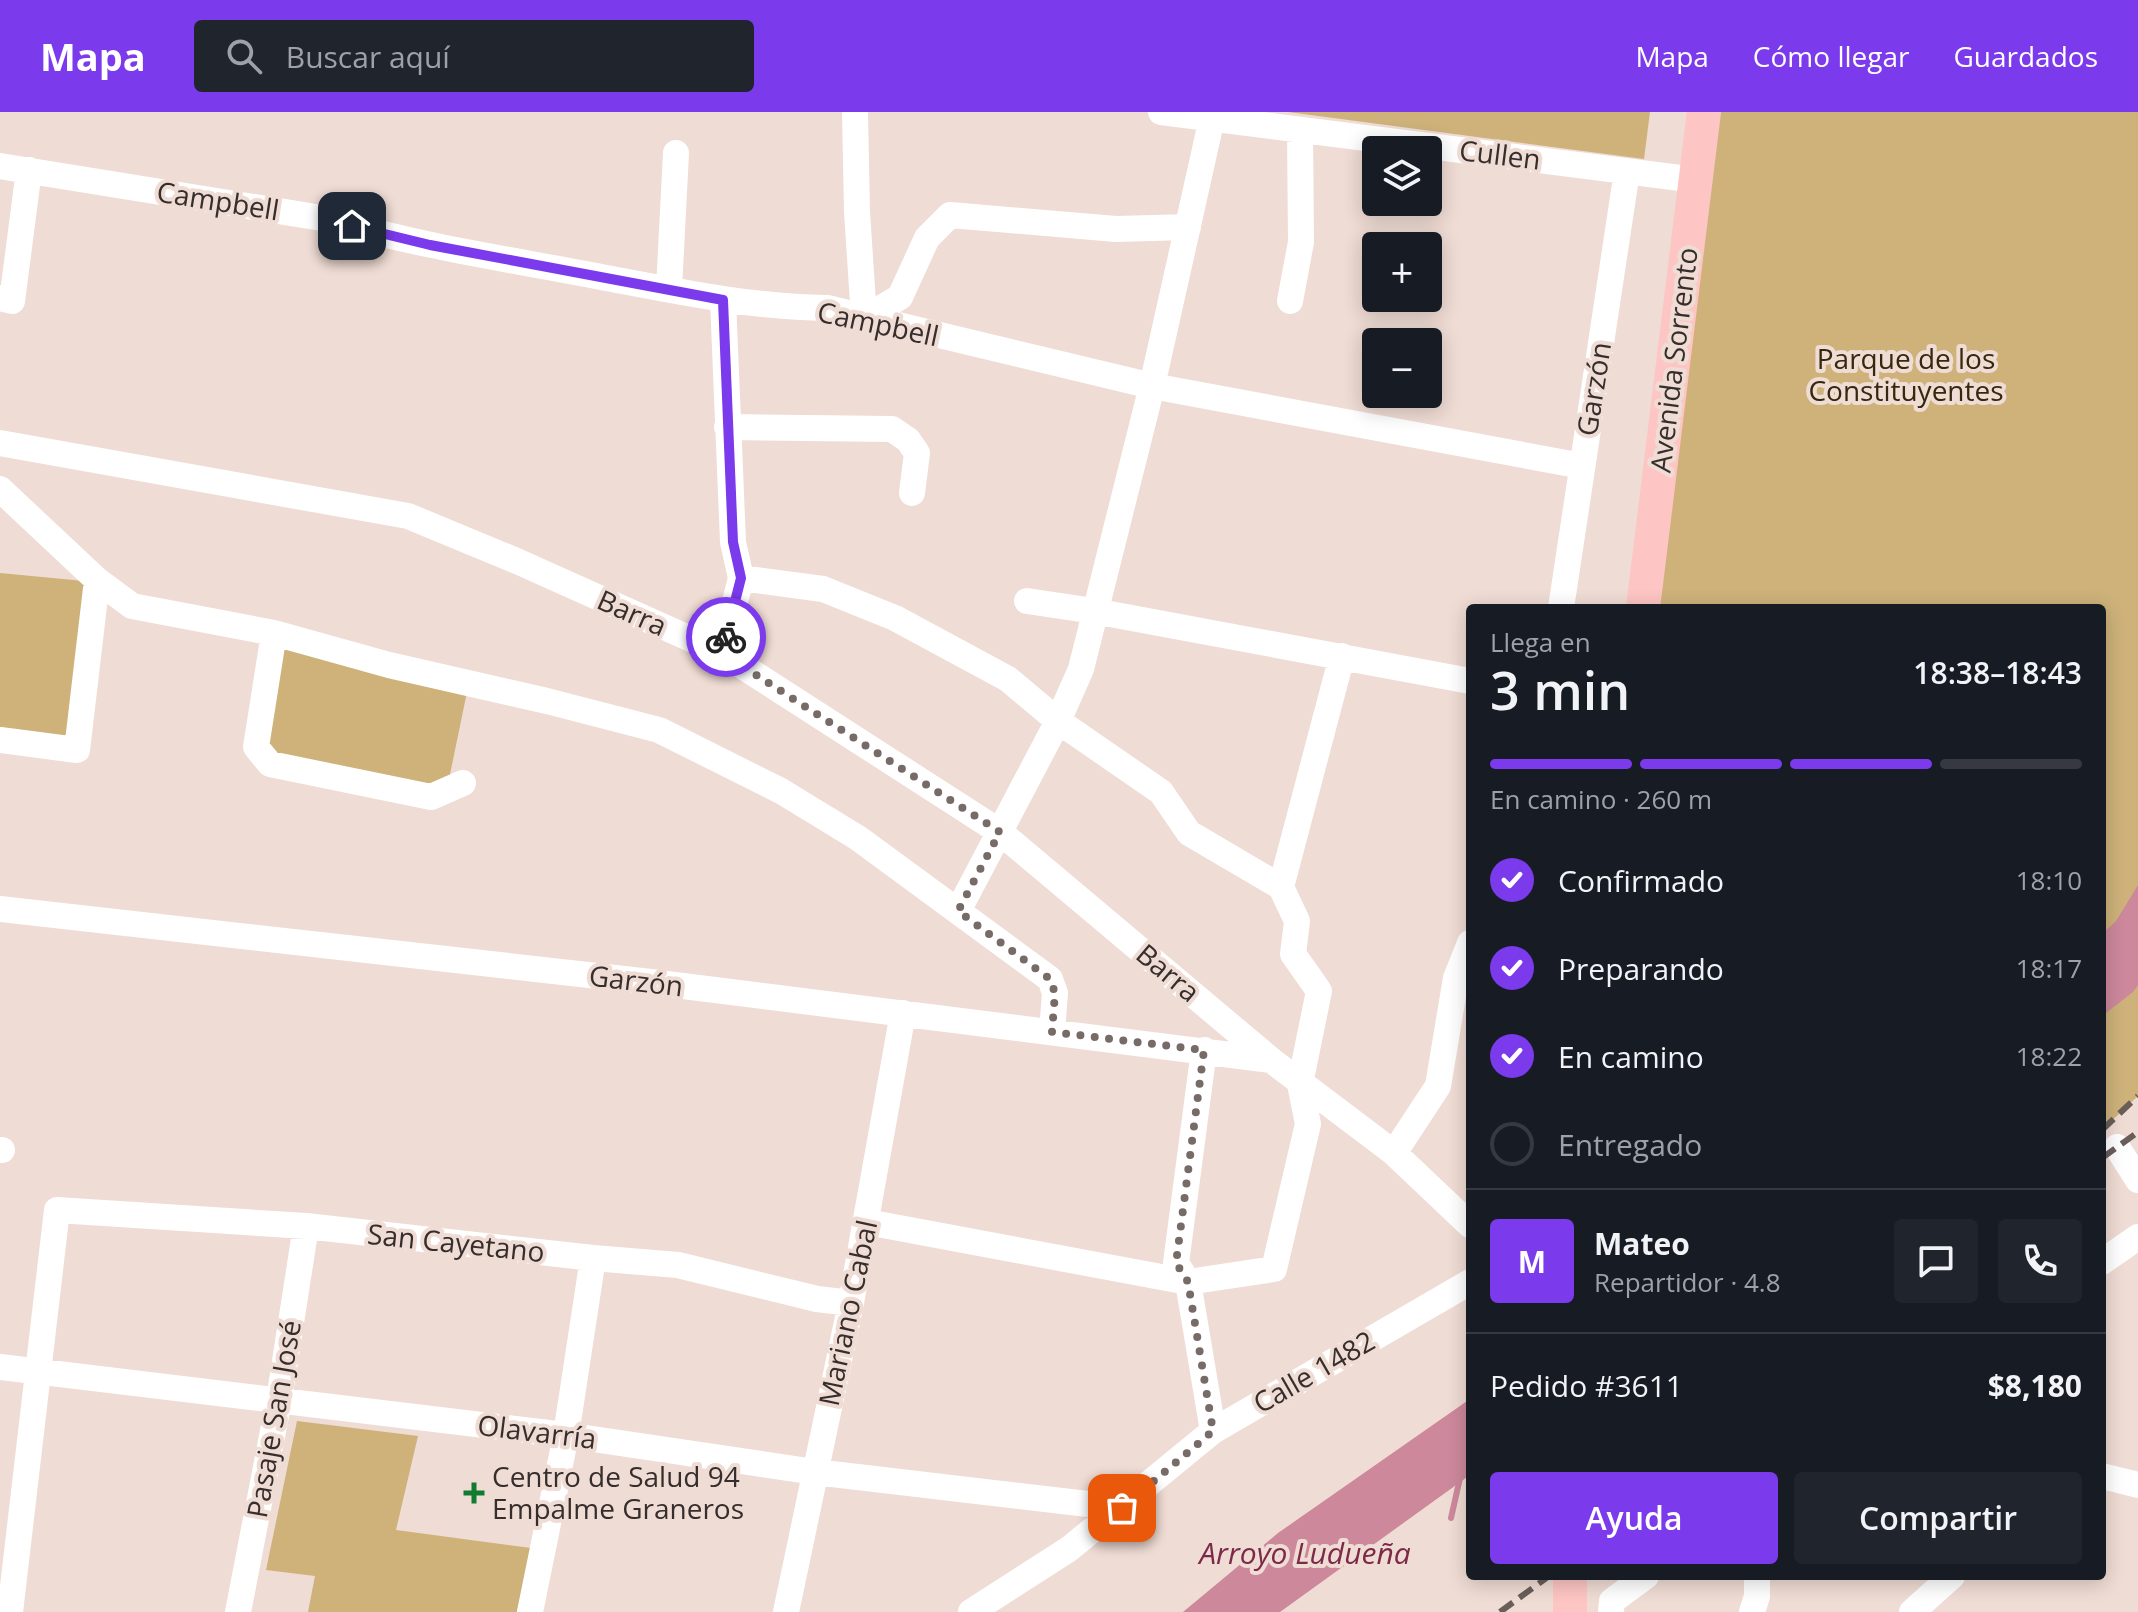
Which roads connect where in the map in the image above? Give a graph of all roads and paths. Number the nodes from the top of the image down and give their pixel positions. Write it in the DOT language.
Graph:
graph roads {
  1 [pos="855,112"];
  2 [pos="1161,112"];
  3 [pos="1704,112"];
  4 [pos="1212,118"];
  5 [pos="1300,130"];
  6 [pos="676,153"];
  7 [pos="0,166"];
  8 [pos="29,170"];
  9 [pos="1627,171"];
  10 [pos="1696,180"];
  11 [pos="1188,227"];
  12 [pos="669,289"];
  13 [pos="0,298"];
  14 [pos="723,300"];
  15 [pos="1290,301"];
  16 [pos="864,318"];
  17 [pos="1152,386"];
  18 [pos="727,427"];
  19 [pos="0,443"];
  20 [pos="1582,466"];
  21 [pos="0,489"];
  22 [pos="912,493"];
  23 [pos="741,578"];
  24 [pos="97,580"];
  25 [pos="1027,601"];
  26 [pos="1562,604"];
  27 [pos="1643,604"];
  28 [pos="1094,611"];
  29 [pos="274,633"];
  30 [pos="722,653"];
  31 [pos="1342,656"];
  32 [pos="1466,680"];
  33 [pos="1058,721"];
  34 [pos="0,740"];
  35 [pos="463,783"];
  36 [pos="1000,832"];
  37 [pos="1281,887"];
  38 [pos="0,909"];
  39 [pos="958,911"];
  40 [pos="1466,953"];
  41 [pos="903,1013"];
  42 [pos="1052,1032"];
  43 [pos="1204,1050"];
  44 [pos="1271,1060"];
  45 [pos="1300,1084"];
  46 [pos="2117,1147"];
  47 [pos="1394,1153"];
  48 [pos="2138,1180"];
  49 [pos="1466,1221"];
  50 [pos="867,1222"];
  51 [pos="306,1226"];
  52 [pos="2138,1237"];
  53 [pos="593,1258"];
  54 [pos="2106,1259"];
  55 [pos="1188,1282"];
  56 [pos="1466,1284"];
  57 [pos="851,1303"];
  58 [pos="0,1367"];
  59 [pos="37,1372"];
  60 [pos="279,1400"];
  61 [pos="1213,1431"];
  62 [pos="566,1435"];
  63 [pos="815,1472"];
  64 [pos="2106,1477"];
  65 [pos="2138,1485"];
  66 [pos="1122,1508"];
  67 [pos="1570,1580"];
  68 [pos="1641,1580"];
  69 [pos="1757,1580"];
  70 [pos="1948,1580"];
  71 [pos="1611,1606"];
  72 [pos="10,1612"];
  73 [pos="238,1612"];
  74 [pos="530,1612"];
  75 [pos="786,1612"];
  76 [pos="971,1612"];
  77 [pos="1570,1612"];
  78 [pos="1752,1612"];
  79 [pos="1912,1612"];
  1 -- 16 [label="street"];
  2 -- 4 [label="street, Cullen"];
  3 -- 10 [label="main road, Avenida Sorrento"];
  4 -- 5 [label="street, Cullen"];
  4 -- 11 [label="street"];
  5 -- 9 [label="street, Cullen"];
  5 -- 15 [label="street"];
  6 -- 12 [label="street"];
  7 -- 8 [label="street, Campbell"];
  8 -- 12 [label="street, Campbell"];
  8 -- 13 [label="street"];
  9 -- 10 [label="street, Cullen"];
  9 -- 20 [label="street, Garzón"];
  10 -- 27 [label="main road, Avenida Sorrento"];
  11 -- 16 [label="street"];
  11 -- 17 [label="street"];
  12 -- 14 [label="street, Campbell"];
  14 -- 16 [label="street, Campbell"];
  14 -- 18 [label="street"];
  16 -- 17 [label="street, Campbell"];
  17 -- 20 [label="street, Campbell"];
  17 -- 28 [label="street"];
  18 -- 22 [label="street"];
  18 -- 23 [label="street"];
  19 -- 30 [label="street, Barra"];
  20 -- 26 [label="street, Garzón"];
  21 -- 24 [label="street"];
  23 -- 30 [label="street"];
  23 -- 33 [label="street"];
  24 -- 29 [label="street"];
  24 -- 34 [label="street"];
  25 -- 28 [label="street"];
  28 -- 31 [label="street"];
  28 -- 33 [label="street"];
  29 -- 35 [label="street"];
  29 -- 39 [label="street"];
  30 -- 36 [label="street, Barra"];
  31 -- 32 [label="street"];
  31 -- 37 [label="street"];
  33 -- 36 [label="street"];
  33 -- 37 [label="street"];
  36 -- 39 [label="street"];
  36 -- 44 [label="street, Barra"];
  37 -- 45 [label="street"];
  38 -- 41 [label="street, Garzón"];
  39 -- 42 [label="street"];
  40 -- 47 [label="street"];
  41 -- 42 [label="street, Garzón"];
  41 -- 50 [label="street, Mariano Cabal"];
  42 -- 43 [label="street, Garzón"];
  43 -- 44 [label="street, Garzón"];
  43 -- 55 [label="street"];
  44 -- 45 [label="street, Barra"];
  45 -- 47 [label="street, Barra"];
  45 -- 55 [label="street"];
  46 -- 48 [label="street"];
  47 -- 49 [label="street, Barra"];
  50 -- 55 [label="street"];
  50 -- 57 [label="street, Mariano Cabal"];
  51 -- 53 [label="street, San Cayetano"];
  51 -- 59 [label="street, San Cayetano"];
  51 -- 60 [label="street, Pasaje San José"];
  52 -- 54 [label="street"];
  53 -- 57 [label="street, San Cayetano"];
  53 -- 62 [label="street"];
  55 -- 61 [label="street"];
  56 -- 61 [label="street, Calle 1482"];
  57 -- 63 [label="street, Mariano Cabal"];
  58 -- 59 [label="street, Olavarría"];
  59 -- 60 [label="street, Olavarría"];
  59 -- 72 [label="street"];
  60 -- 62 [label="street, Olavarría"];
  60 -- 73 [label="street, Pasaje San José"];
  61 -- 66 [label="street, Calle 1482"];
  62 -- 63 [label="street, Olavarría"];
  62 -- 74 [label="street"];
  63 -- 66 [label="street, Olavarría"];
  63 -- 75 [label="street, Mariano Cabal"];
  64 -- 65 [label="street"];
  66 -- 76 [label="street, Calle 1482"];
  67 -- 77 [label="main road"];
  68 -- 71 [label="street"];
  69 -- 78 [label="street"];
  70 -- 79 [label="street"];
}
